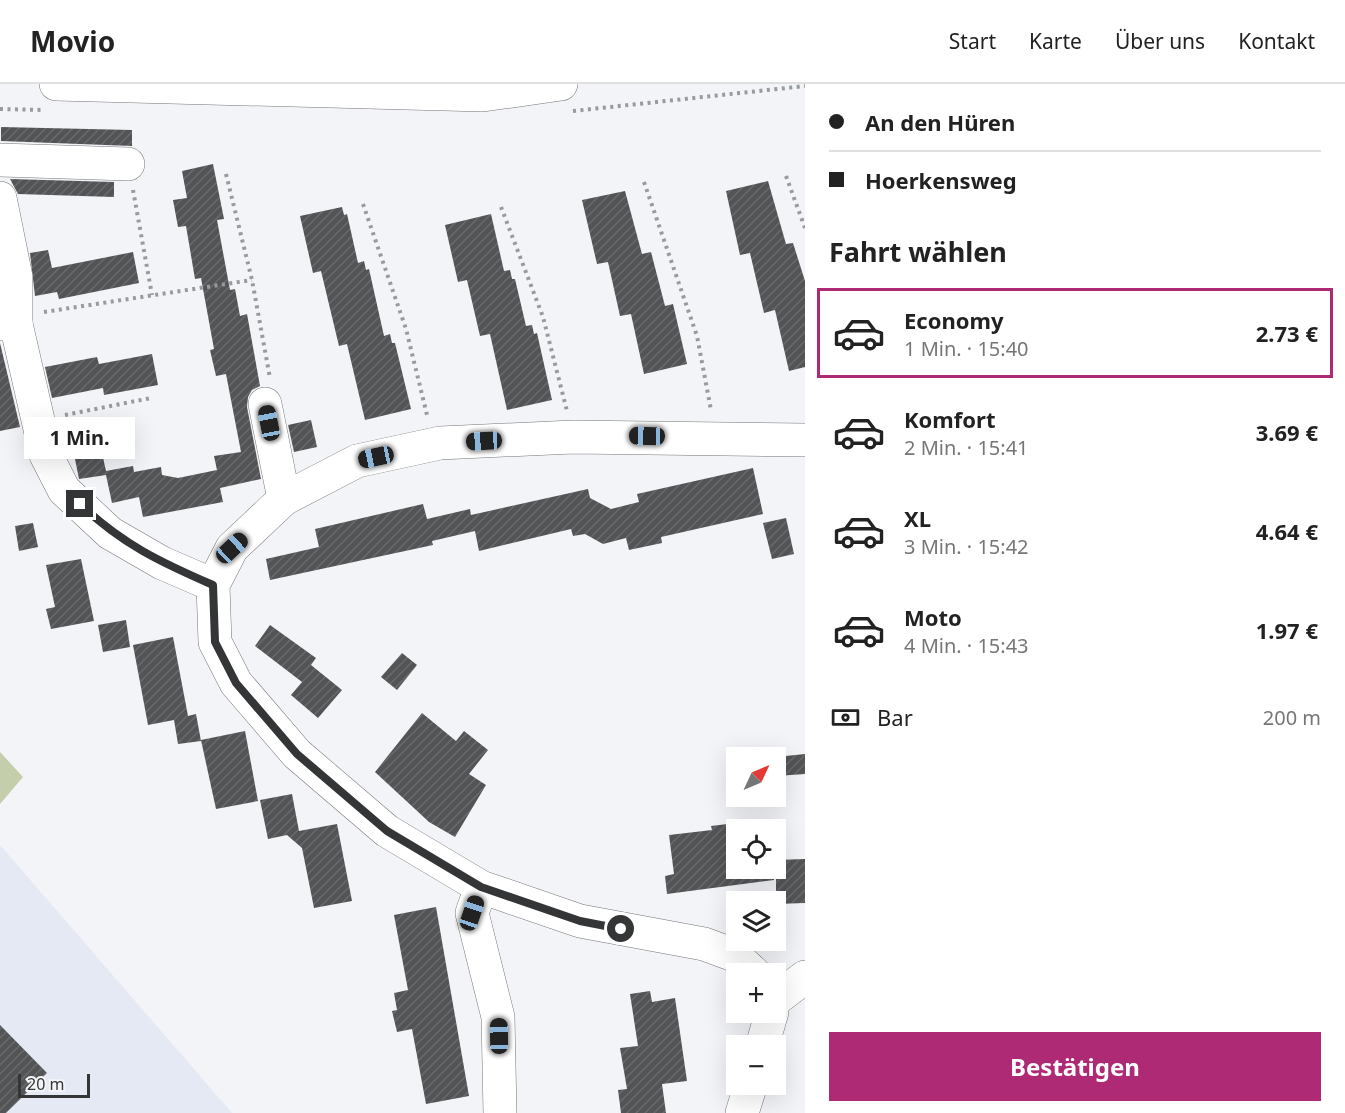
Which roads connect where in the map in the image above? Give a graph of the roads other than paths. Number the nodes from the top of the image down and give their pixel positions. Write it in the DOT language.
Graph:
graph roads {
  1 [pos="56,84"];
  2 [pos="561,84"];
  3 [pos="0,160"];
  4 [pos="128,164"];
  5 [pos="0,198"];
  6 [pos="11,321"];
  7 [pos="265,404"];
  8 [pos="805,440"];
  9 [pos="284,499"];
  10 [pos="213,585"];
  11 [pos="481,887"];
  12 [pos="743,963"];
  13 [pos="805,977"];
  14 [pos="786,991"];
  15 [pos="500,1113"];
  1 -- 2 [label="street"];
  3 -- 4 [label="street"];
  5 -- 6 [label="street"];
  6 -- 10 [label="street"];
  7 -- 9 [label="street"];
  8 -- 9 [label="street"];
  9 -- 10 [label="street"];
  10 -- 11 [label="street"];
  11 -- 12 [label="street"];
  11 -- 15 [label="street"];
  13 -- 14 [label="street"];
}
